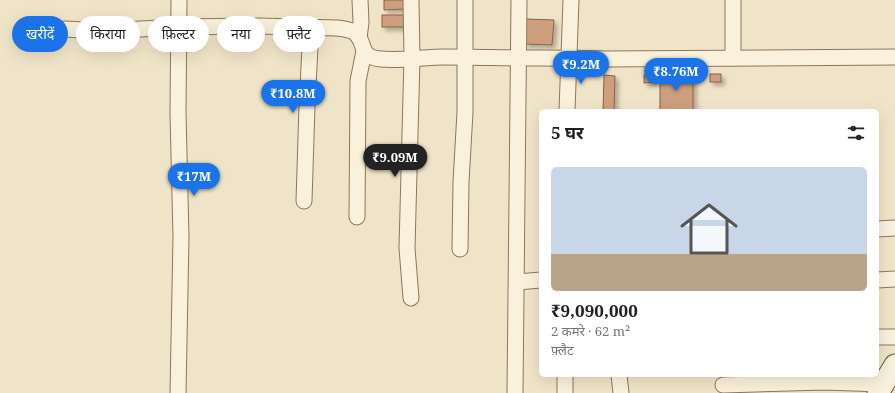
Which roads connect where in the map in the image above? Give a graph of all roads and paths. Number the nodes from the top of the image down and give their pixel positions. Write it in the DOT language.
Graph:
graph roads {
  1 [pos="178,0"];
  2 [pos="360,0"];
  3 [pos="411,0"];
  4 [pos="465,0"];
  5 [pos="519,0"];
  6 [pos="571,0"];
  7 [pos="733,0"];
  8 [pos="178,16"];
  9 [pos="273,26"];
  10 [pos="209,27"];
  11 [pos="325,28"];
  12 [pos="68,29"];
  13 [pos="148,29"];
  14 [pos="361,45"];
  15 [pos="178,52"];
  16 [pos="310,52"];
  17 [pos="465,57"];
  18 [pos="569,57"];
  19 [pos="895,57"];
  20 [pos="412,58"];
  21 [pos="519,58"];
  22 [pos="733,58"];
  23 [pos="567,109"];
  24 [pos="304,201"];
  25 [pos="357,217"];
  26 [pos="895,228"];
  27 [pos="879,229"];
  28 [pos="460,249"];
  29 [pos="895,279"];
  30 [pos="539,280"];
  31 [pos="879,280"];
  32 [pos="516,282"];
  33 [pos="410,298"];
  34 [pos="879,337"];
  35 [pos="895,337"];
  36 [pos="895,365"];
  37 [pos="565,377"];
  38 [pos="619,377"];
  39 [pos="723,385"];
  40 [pos="881,388"];
  41 [pos="178,393"];
  42 [pos="515,393"];
  43 [pos="566,393"];
  44 [pos="621,393"];
  1 -- 8 [label="street"];
  2 -- 14 [label="street"];
  3 -- 20 [label="street"];
  4 -- 17 [label="street"];
  5 -- 21 [label="street"];
  6 -- 18 [label="street"];
  7 -- 22 [label="street"];
  9 -- 10 [label="street"];
  11 -- 14 [label="street"];
  12 -- 13 [label="street"];
  14 -- 20 [label="street"];
  14 -- 25 [label="street"];
  15 -- 41 [label="street"];
  16 -- 24 [label="street"];
  17 -- 20 [label="street"];
  17 -- 21 [label="street"];
  17 -- 28 [label="street"];
  18 -- 21 [label="street"];
  18 -- 22 [label="street"];
  18 -- 23 [label="street"];
  19 -- 22 [label="street"];
  20 -- 33 [label="street"];
  21 -- 32 [label="street"];
  26 -- 27 [label="street"];
  29 -- 31 [label="street"];
  30 -- 32 [label="street"];
  32 -- 42 [label="street"];
  34 -- 35 [label="street"];
  36 -- 40 [label="street"];
  37 -- 43 [label="street"];
  38 -- 44 [label="street"];
  39 -- 40 [label="street"];
}
